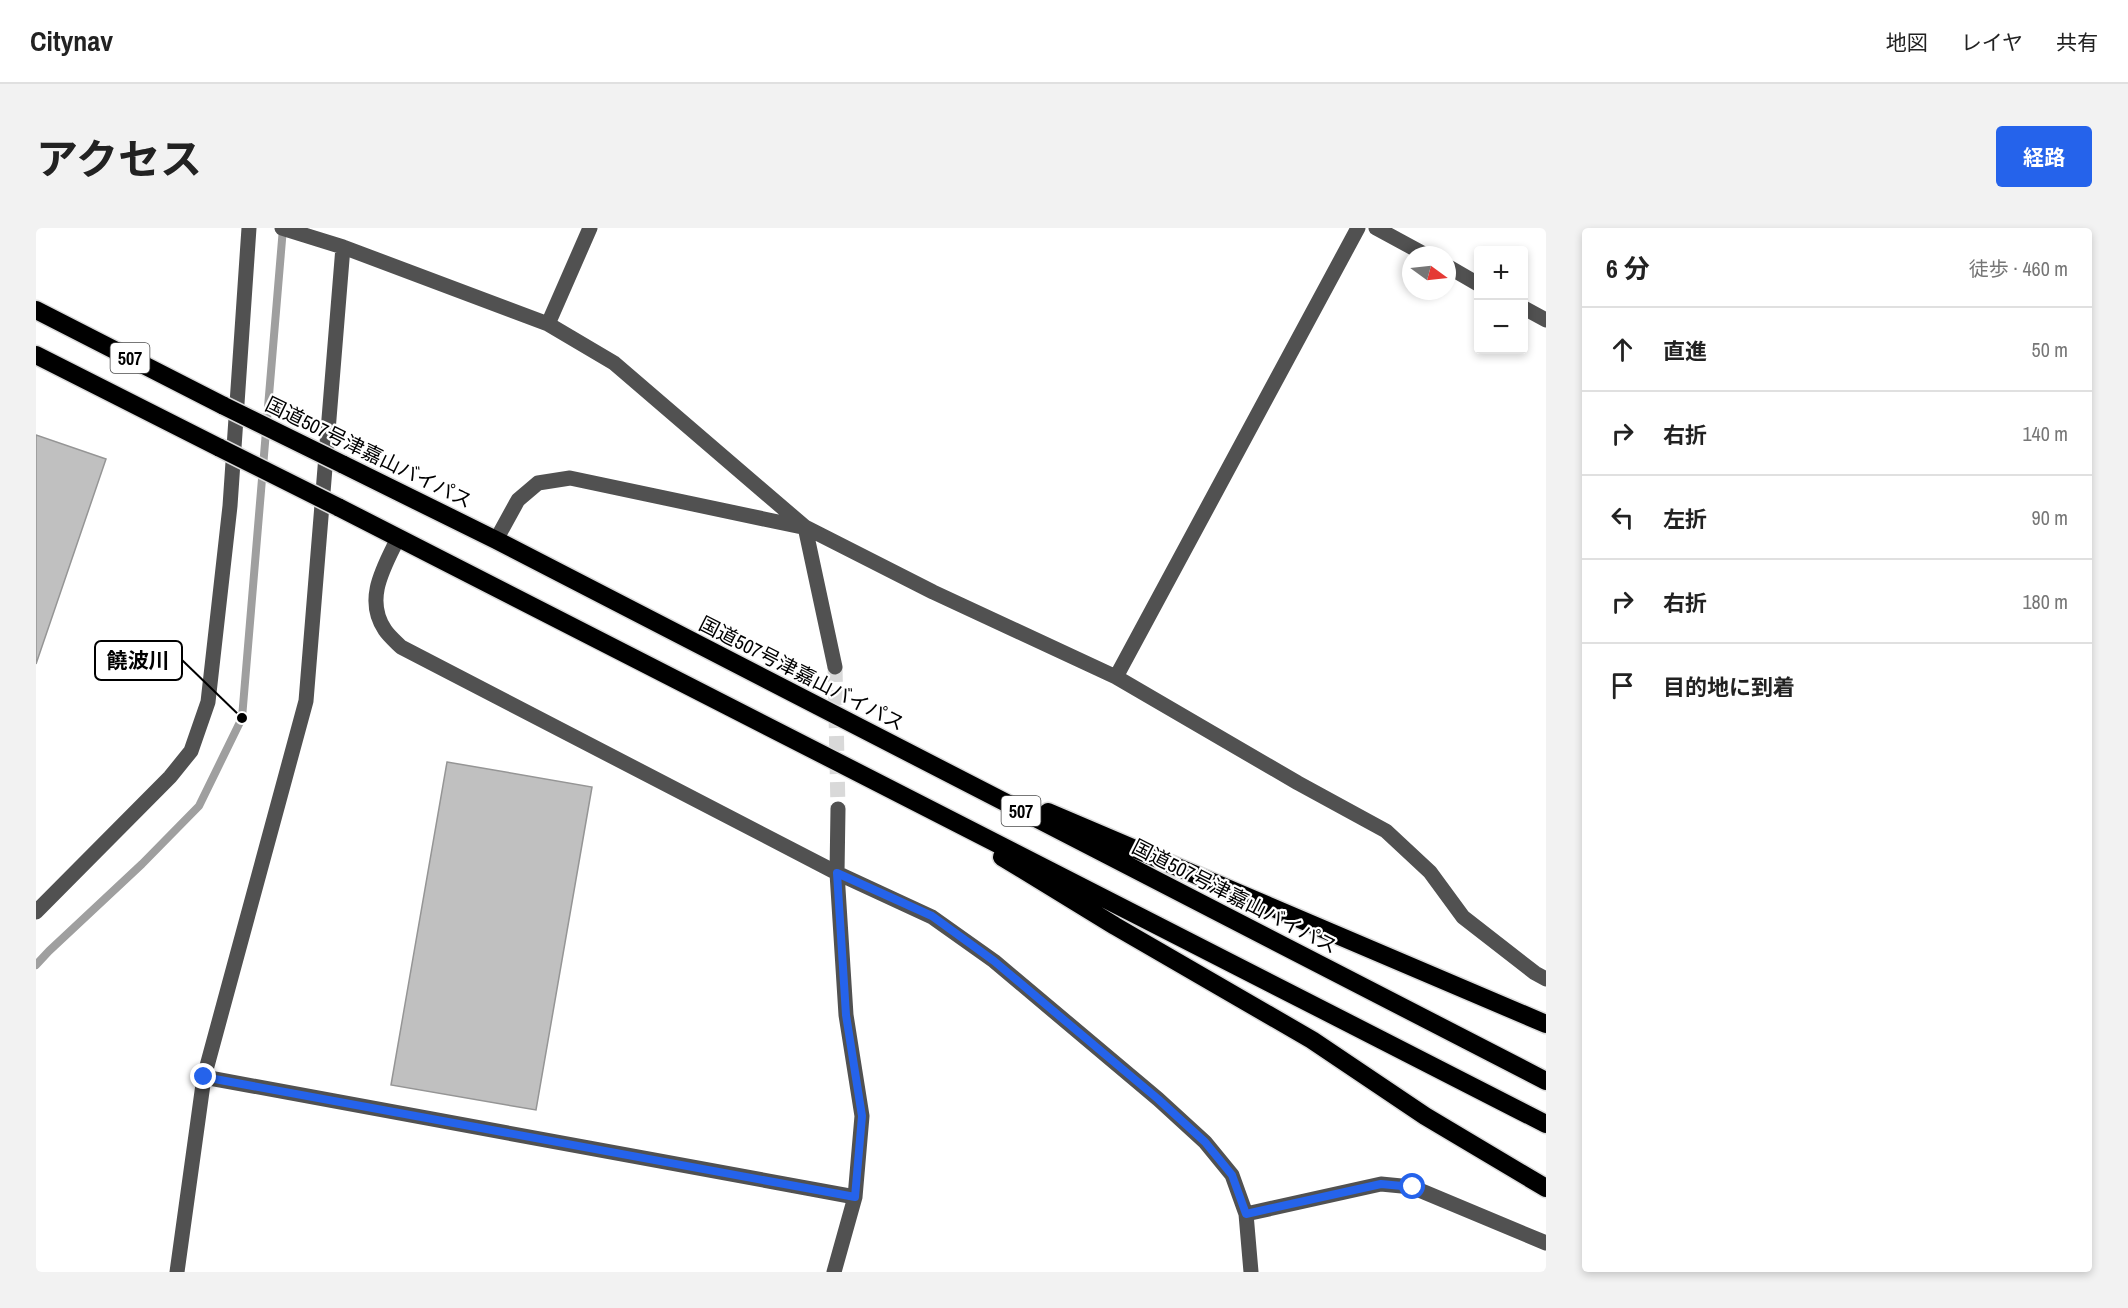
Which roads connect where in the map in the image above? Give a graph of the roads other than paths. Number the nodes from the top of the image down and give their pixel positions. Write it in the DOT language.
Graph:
graph roads {
  1 [pos="249,228"];
  2 [pos="282,228"];
  3 [pos="590,228"];
  4 [pos="1358,228"];
  5 [pos="1376,228"];
  6 [pos="1409,246"];
  7 [pos="343,247"];
  8 [pos="1456,271"];
  9 [pos="1474,281"];
  10 [pos="36,310"];
  11 [pos="1528,310"];
  12 [pos="1546,320"];
  13 [pos="548,324"];
  14 [pos="36,355"];
  15 [pos="805,527"];
  16 [pos="398,538"];
  17 [pos="496,540"];
  18 [pos="835,667"];
  19 [pos="1116,677"];
  20 [pos="892,745"];
  21 [pos="874,779"];
  22 [pos="838,810"];
  23 [pos="837,873"];
  24 [pos="36,912"];
  25 [pos="1546,978"];
  26 [pos="1546,1024"];
  27 [pos="204,1077"];
  28 [pos="1546,1081"];
  29 [pos="1546,1124"];
  30 [pos="1546,1188"];
  31 [pos="855,1197"];
  32 [pos="1246,1214"];
  33 [pos="1546,1243"];
  34 [pos="177,1272"];
  35 [pos="834,1272"];
  36 [pos="1251,1272"];
  1 -- 24 [label="street"];
  2 -- 7 [label="street"];
  3 -- 13 [label="street"];
  4 -- 19 [label="street"];
  5 -- 6 [label="street"];
  7 -- 13 [label="street"];
  7 -- 27 [label="street"];
  8 -- 9 [label="street"];
  10 -- 17 [label="highway, 国道507号津嘉山バイパス / 507, bridge"];
  11 -- 12 [label="street"];
  13 -- 15 [label="street"];
  14 -- 16 [label="highway, 507, bridge"];
  15 -- 17 [label="street"];
  15 -- 18 [label="street"];
  15 -- 19 [label="street"];
  16 -- 21 [label="highway, 507"];
  16 -- 23 [label="street"];
  17 -- 20 [label="highway, 国道507号津嘉山バイパス / 507"];
  19 -- 25 [label="street"];
  20 -- 26 [label="highway"];
  20 -- 28 [label="highway, 国道507号津嘉山バイパス / 507"];
  21 -- 29 [label="highway, 507"];
  21 -- 30 [label="highway"];
  22 -- 23 [label="street"];
  23 -- 31 [label="street"];
  23 -- 32 [label="street"];
  27 -- 31 [label="street"];
  27 -- 34 [label="street"];
  31 -- 35 [label="street"];
  32 -- 33 [label="street"];
  32 -- 36 [label="street"];
}
